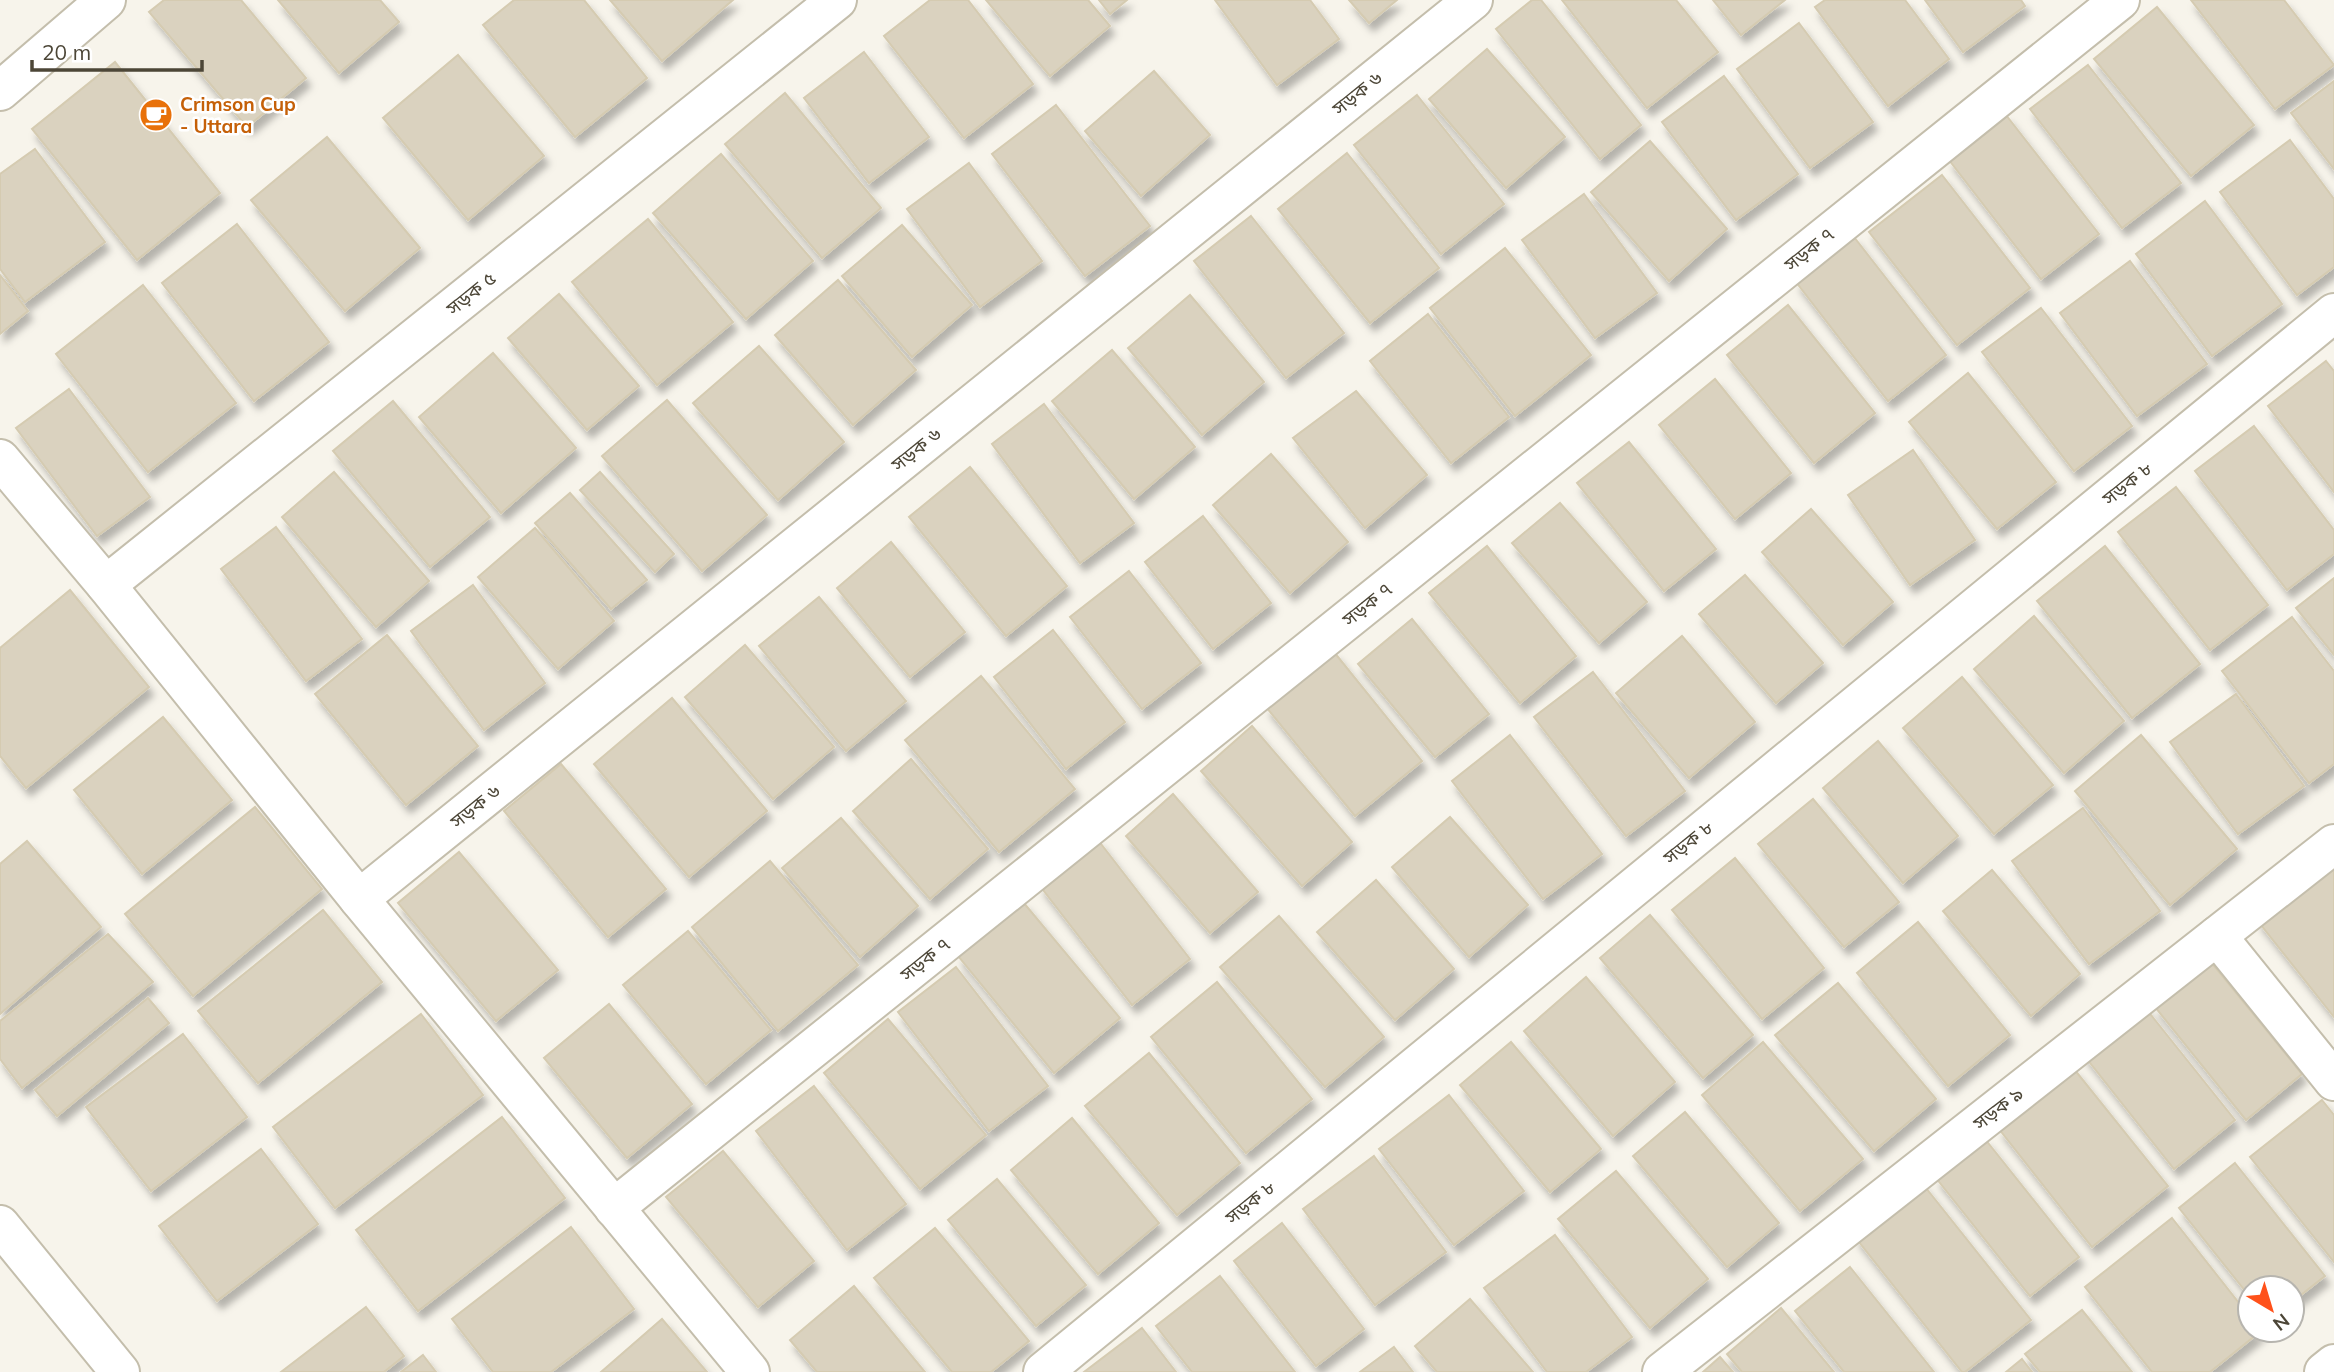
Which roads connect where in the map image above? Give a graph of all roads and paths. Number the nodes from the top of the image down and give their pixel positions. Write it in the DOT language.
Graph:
graph roads {
  1 [pos="106,0"];
  2 [pos="837,0"];
  3 [pos="1473,0"];
  4 [pos="2119,0"];
  5 [pos="0,91"];
  6 [pos="2334,313"];
  7 [pos="0,459"];
  8 [pos="106,585"];
  9 [pos="2334,844"];
  10 [pos="359,899"];
  11 [pos="2217,936"];
  12 [pos="2334,1081"];
  13 [pos="614,1208"];
  14 [pos="0,1225"];
  15 [pos="2334,1364"];
  16 [pos="120,1372"];
  17 [pos="750,1372"];
  18 [pos="1043,1372"];
  19 [pos="1662,1372"];
  20 [pos="2324,1372"];
  1 -- 5 [label="street"];
  2 -- 8 [label="street, সড়ক ৫"];
  3 -- 10 [label="street, সড়ক ৬"];
  4 -- 13 [label="street, সড়ক ৭"];
  6 -- 18 [label="street, সড়ক ৮"];
  7 -- 8 [label="street"];
  8 -- 10 [label="street"];
  9 -- 11 [label="street, সড়ক ৯"];
  10 -- 13 [label="street"];
  11 -- 12 [label="street"];
  11 -- 19 [label="street, সড়ক ৯"];
  13 -- 17 [label="street"];
  14 -- 16 [label="street"];
  15 -- 20 [label="street"];
}
